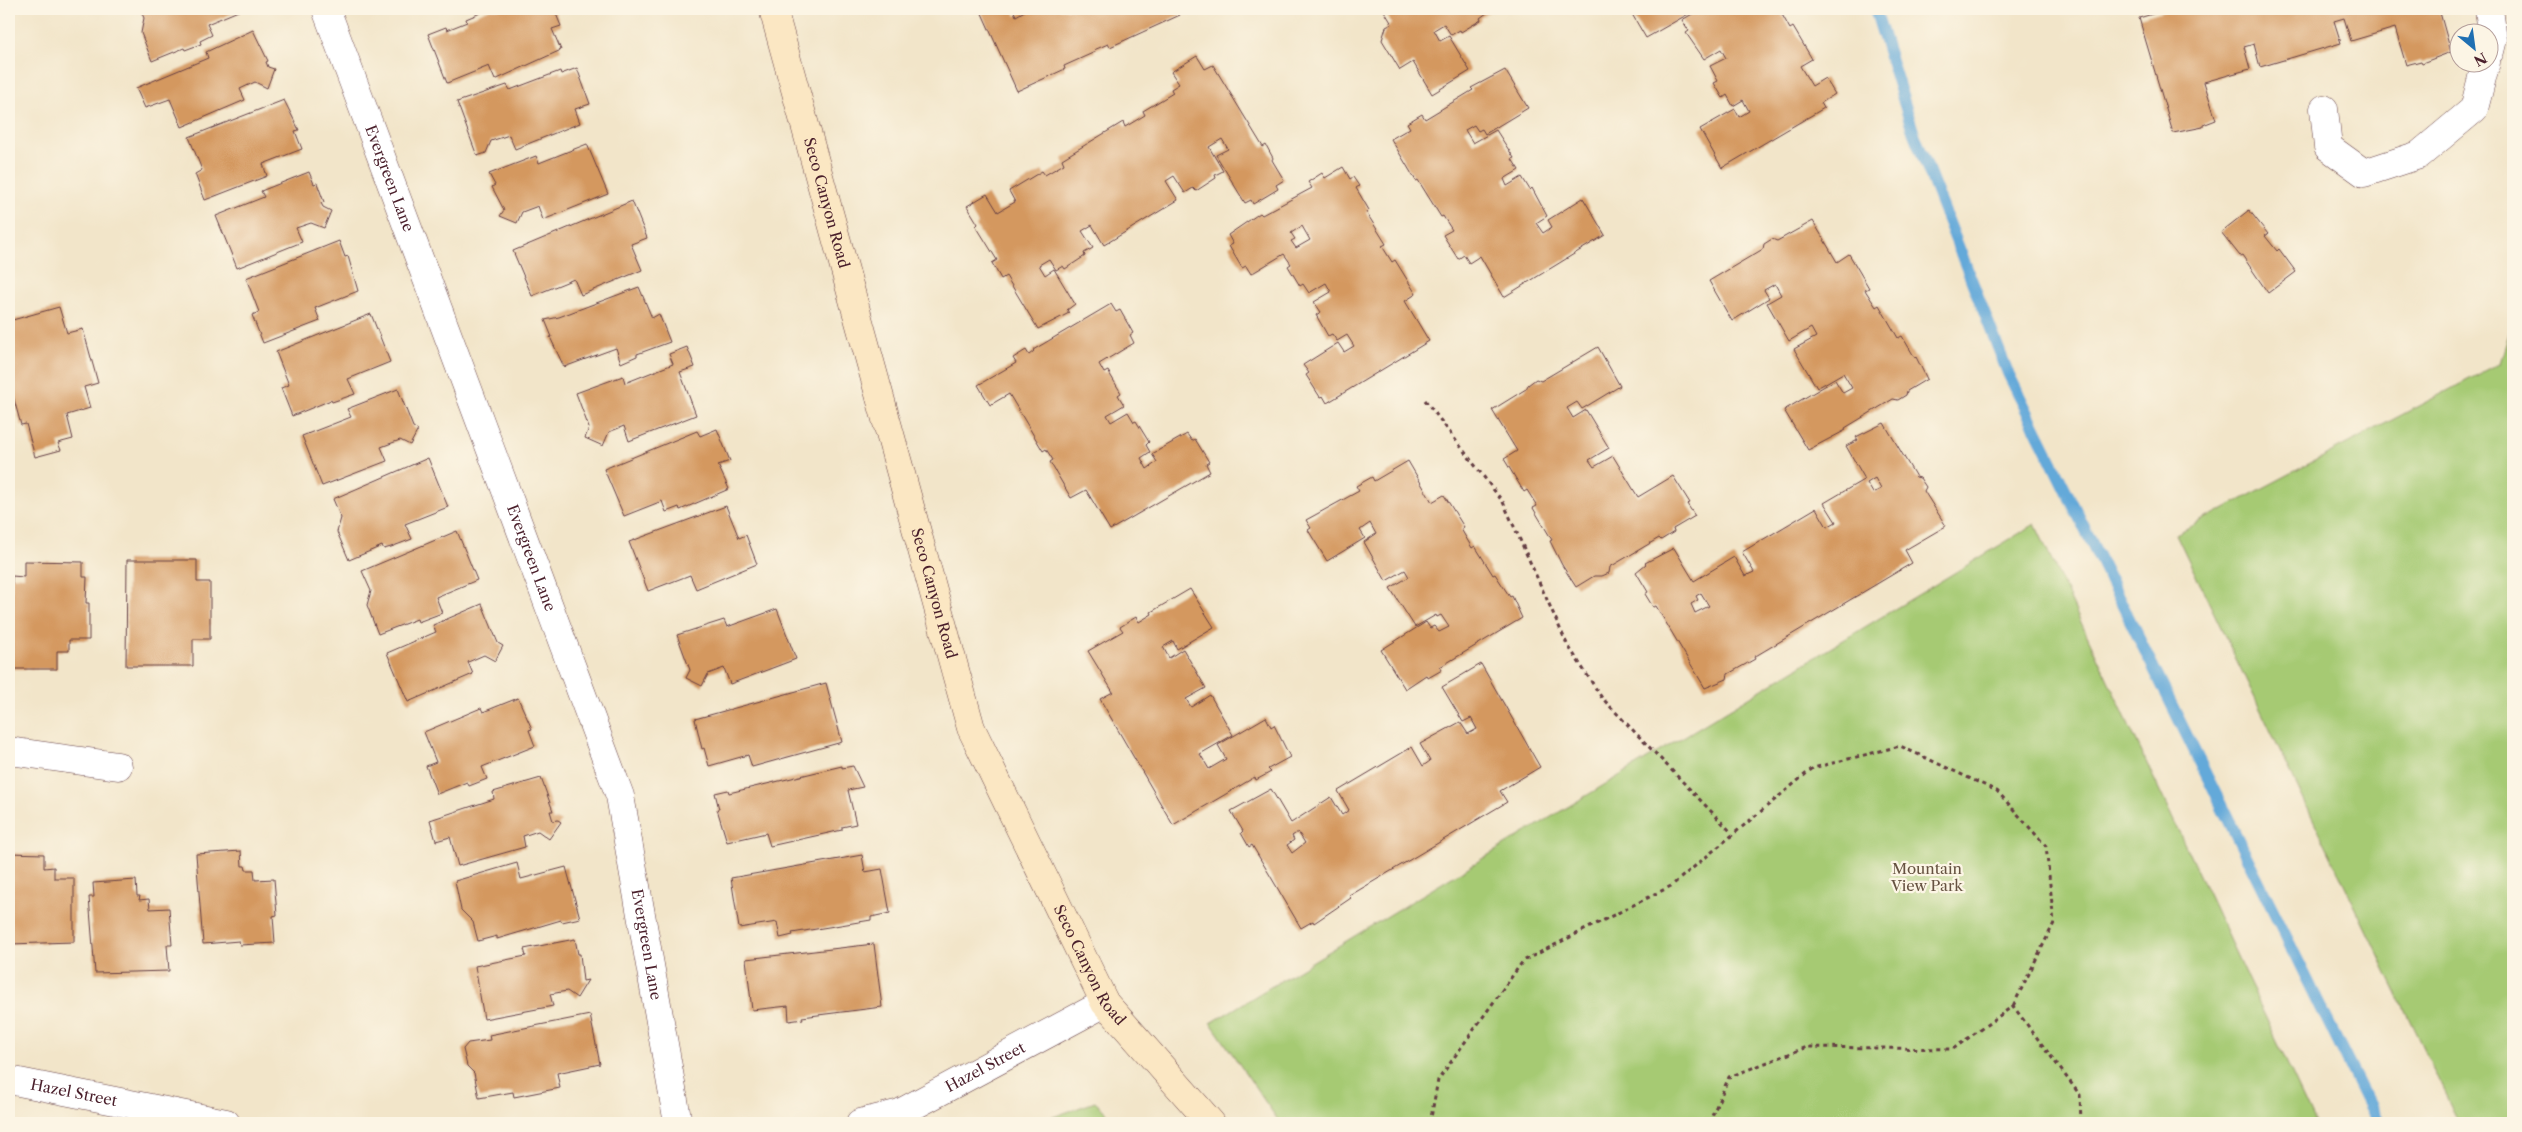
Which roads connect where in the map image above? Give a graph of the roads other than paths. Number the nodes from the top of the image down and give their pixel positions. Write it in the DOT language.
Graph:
graph roads {
  1 [pos="326,9"];
  2 [pos="773,9"];
  3 [pos="2489,9"];
  4 [pos="2491,22"];
  5 [pos="2483,72"];
  6 [pos="2324,109"];
  7 [pos="9,751"];
  8 [pos="118,766"];
  9 [pos="1105,1003"];
  10 [pos="9,1080"];
  11 [pos="226,1123"];
  12 [pos="678,1123"];
  13 [pos="860,1123"];
  14 [pos="1211,1123"];
  1 -- 12 [label="street, Evergreen Lane"];
  2 -- 9 [label="street, Seco Canyon Road"];
  3 -- 4 [label="street"];
  5 -- 6 [label="street"];
  7 -- 8 [label="street"];
  9 -- 13 [label="street, Hazel Street"];
  9 -- 14 [label="street, Seco Canyon Road"];
  10 -- 11 [label="street, Hazel Street"];
}
